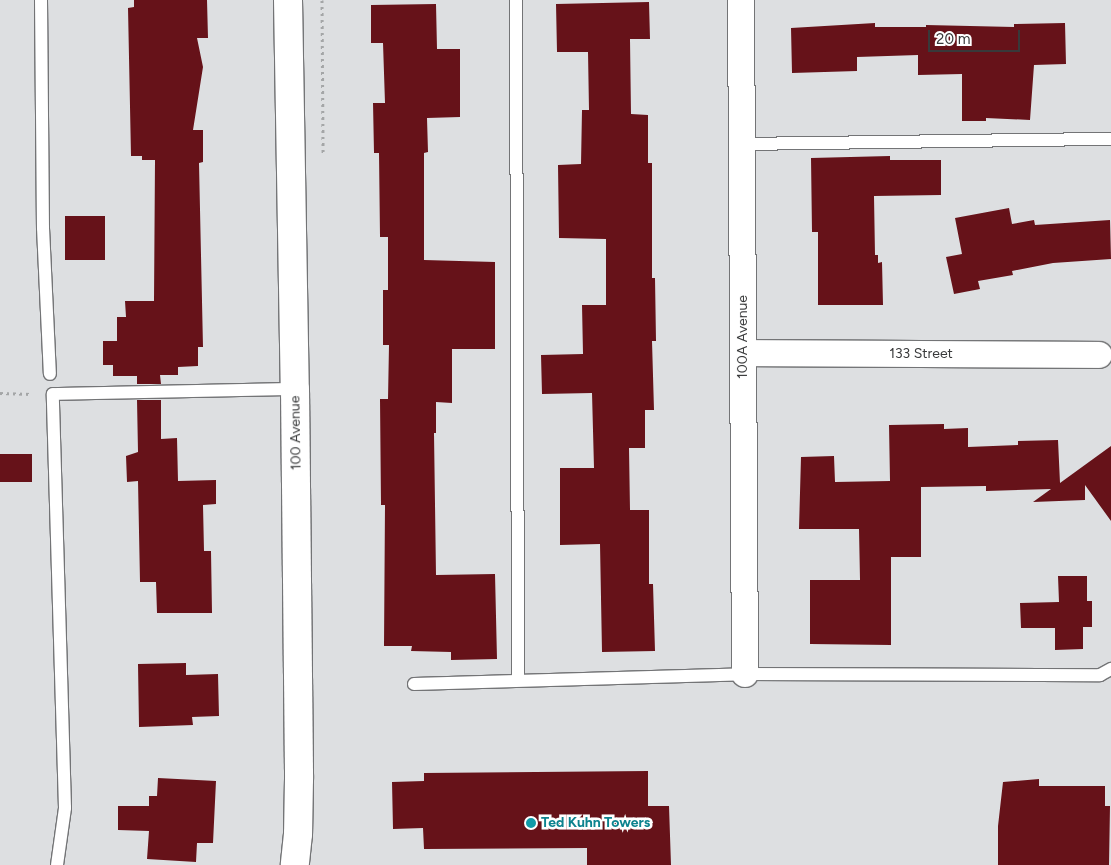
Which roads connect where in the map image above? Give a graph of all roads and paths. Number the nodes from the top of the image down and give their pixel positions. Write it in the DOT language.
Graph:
graph roads {
  1 [pos="41,0"];
  2 [pos="288,0"];
  3 [pos="516,0"];
  4 [pos="741,0"];
  5 [pos="1111,138"];
  6 [pos="742,144"];
  7 [pos="743,353"];
  8 [pos="1099,355"];
  9 [pos="50,374"];
  10 [pos="295,389"];
  11 [pos="0,393"];
  12 [pos="37,394"];
  13 [pos="1111,669"];
  14 [pos="745,674"];
  15 [pos="518,680"];
  16 [pos="414,684"];
  17 [pos="57,865"];
  18 [pos="294,865"];
  1 -- 9 [label="lane"];
  2 -- 10 [label="street, 100 Avenue"];
  3 -- 15 [label="lane"];
  4 -- 6 [label="street, 100A Avenue"];
  5 -- 6 [label="lane"];
  6 -- 7 [label="street, 100A Avenue"];
  7 -- 8 [label="street, 133 Street"];
  7 -- 14 [label="street, 100A Avenue"];
  10 -- 17 [label="lane"];
  10 -- 18 [label="street, 100 Avenue"];
  11 -- 12 [label="path"];
  13 -- 14 [label="lane"];
  14 -- 15 [label="lane"];
  15 -- 16 [label="lane"];
}
